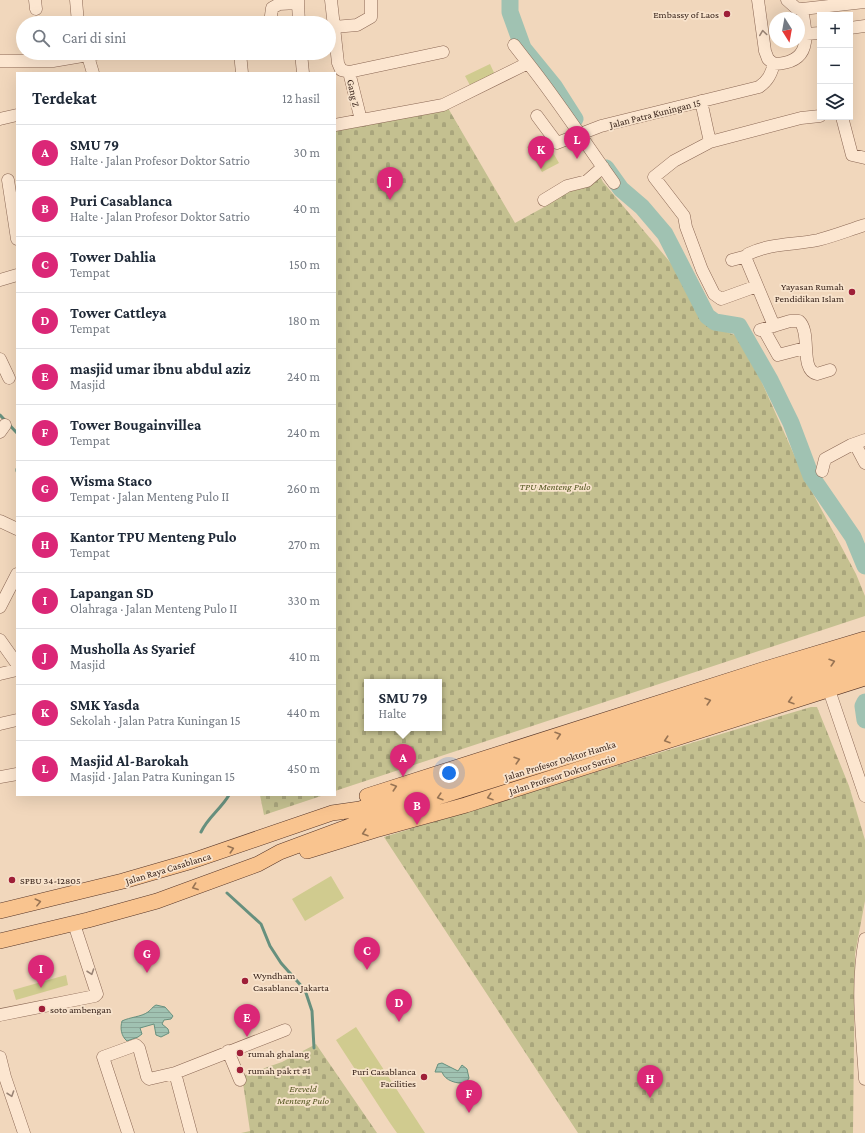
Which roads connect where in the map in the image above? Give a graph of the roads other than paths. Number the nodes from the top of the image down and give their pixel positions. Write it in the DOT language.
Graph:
graph roads {
  1 [pos="76,0"];
  2 [pos="331,0"];
  3 [pos="371,0"];
  4 [pos="758,0"];
  5 [pos="787,0"];
  6 [pos="298,1"];
  7 [pos="865,2"];
  8 [pos="802,9"];
  9 [pos="77,16"];
  10 [pos="271,16"];
  11 [pos="299,16"];
  12 [pos="333,16"];
  13 [pos="865,26"];
  14 [pos="336,27"];
  15 [pos="853,28"];
  16 [pos="817,33"];
  17 [pos="806,34"];
  18 [pos="336,43"];
  19 [pos="514,45"];
  20 [pos="443,52"];
  21 [pos="58,60"];
  22 [pos="89,60"];
  23 [pos="241,60"];
  24 [pos="302,60"];
  25 [pos="0,61"];
  26 [pos="528,63"];
  27 [pos="774,64"];
  28 [pos="93,72"];
  29 [pos="242,72"];
  30 [pos="303,72"];
  31 [pos="349,72"];
  32 [pos="701,101"];
  33 [pos="16,115"];
  34 [pos="537,116"];
  35 [pos="817,116"];
  36 [pos="0,118"];
  37 [pos="361,120"];
  38 [pos="843,120"];
  39 [pos="336,125"];
  40 [pos="584,133"];
  41 [pos="710,142"];
  42 [pos="865,158"];
  43 [pos="603,167"];
  44 [pos="8,180"];
  45 [pos="614,183"];
  46 [pos="544,200"];
  47 [pos="15,212"];
  48 [pos="865,225"];
  49 [pos="16,226"];
  50 [pos="747,256"];
  51 [pos="732,260"];
  52 [pos="16,275"];
  53 [pos="0,280"];
  54 [pos="757,286"];
  55 [pos="766,329"];
  56 [pos="805,348"];
  57 [pos="0,359"];
  58 [pos="830,370"];
  59 [pos="9,378"];
  60 [pos="860,442"];
  61 [pos="865,463"];
  62 [pos="822,471"];
  63 [pos="0,521"];
  64 [pos="16,529"];
  65 [pos="16,576"];
  66 [pos="0,606"];
  67 [pos="865,639"];
  68 [pos="0,640"];
  69 [pos="865,652"];
  70 [pos="16,663"];
  71 [pos="865,664"];
  72 [pos="16,670"];
  73 [pos="0,674"];
  74 [pos="865,678"];
  75 [pos="829,690"];
  76 [pos="16,720"];
  77 [pos="0,724"];
  78 [pos="16,774"];
  79 [pos="0,777"];
  80 [pos="865,796"];
  81 [pos="375,811"];
  82 [pos="332,813"];
  83 [pos="258,864"];
  84 [pos="0,911"];
  85 [pos="74,924"];
  86 [pos="865,939"];
  87 [pos="0,942"];
  88 [pos="0,1015"];
  89 [pos="285,1030"];
  90 [pos="228,1051"];
  91 [pos="0,1057"];
  92 [pos="175,1074"];
  93 [pos="865,1079"];
  94 [pos="240,1080"];
  95 [pos="24,1133"];
  96 [pos="128,1133"];
  97 [pos="191,1133"];
  1 -- 9 [label="street"];
  2 -- 12 [label="street, Gang Z"];
  3 -- 14 [label="street"];
  27 -- 4 [label="street, one-way"];
  5 -- 8 [label="street"];
  6 -- 10 [label="street"];
  6 -- 11 [label="street"];
  7 -- 8 [label="street"];
  8 -- 17 [label="street"];
  13 -- 15 [label="street"];
  16 -- 17 [label="street"];
  17 -- 27 [label="street"];
  18 -- 31 [label="street, Gang Z"];
  19 -- 26 [label="street"];
  20 -- 31 [label="street"];
  21 -- 25 [label="street"];
  22 -- 28 [label="street"];
  23 -- 29 [label="street"];
  24 -- 30 [label="street"];
  26 -- 37 [label="street"];
  26 -- 40 [label="street"];
  27 -- 32 [label="street, Jalan Patra Kuningan 15"];
  31 -- 37 [label="street, Gang Z"];
  32 -- 40 [label="street, Jalan Patra Kuningan 15"];
  32 -- 41 [label="street"];
  33 -- 36 [label="street"];
  34 -- 40 [label="street, Jalan Patra Kuningan 15"];
  35 -- 41 [label="street"];
  37 -- 39 [label="street"];
  38 -- 42 [label="street"];
  40 -- 43 [label="street"];
  41 -- 54 [label="street"];
  43 -- 45 [label="street"];
  43 -- 46 [label="street"];
  44 -- 47 [label="street"];
  47 -- 49 [label="street"];
  48 -- 50 [label="street"];
  50 -- 51 [label="street"];
  50 -- 54 [label="street"];
  52 -- 53 [label="street"];
  54 -- 55 [label="street"];
  55 -- 56 [label="street"];
  55 -- 56 [label="street"];
  56 -- 58 [label="street"];
  57 -- 59 [label="street"];
  60 -- 61 [label="street"];
  60 -- 62 [label="street"];
  63 -- 64 [label="street"];
  65 -- 66 [label="street"];
  82 -- 67 [label="main road, one-way"];
  68 -- 70 [label="street"];
  81 -- 69 [label="main road, Jalan Profesor Doktor Hamka, one-way"];
  71 -- 81 [label="main road, Jalan Profesor Doktor Hamka, one-way"];
  72 -- 73 [label="street"];
  74 -- 75 [label="main road, Jalan Profesor Doktor Satrio"];
  75 -- 80 [label="street"];
  75 -- 83 [label="main road, Jalan Profesor Doktor Satrio, one-way"];
  76 -- 77 [label="street"];
  78 -- 79 [label="street"];
  81 -- 82 [label="main road, Jalan Profesor Doktor Hamka"];
  81 -- 83 [label="main road, Jalan Profesor Doktor Hamka"];
  84 -- 82 [label="main road, Jalan Raya Casablanca, one-way"];
  83 -- 85 [label="main road, one-way"];
  85 -- 87 [label="main road"];
  85 -- 88 [label="street, one-way"];
  86 -- 93 [label="street"];
  89 -- 90 [label="street"];
  90 -- 92 [label="street"];
  90 -- 94 [label="street"];
  91 -- 95 [label="street, one-way"];
  92 -- 96 [label="street"];
  92 -- 97 [label="street"];
}
